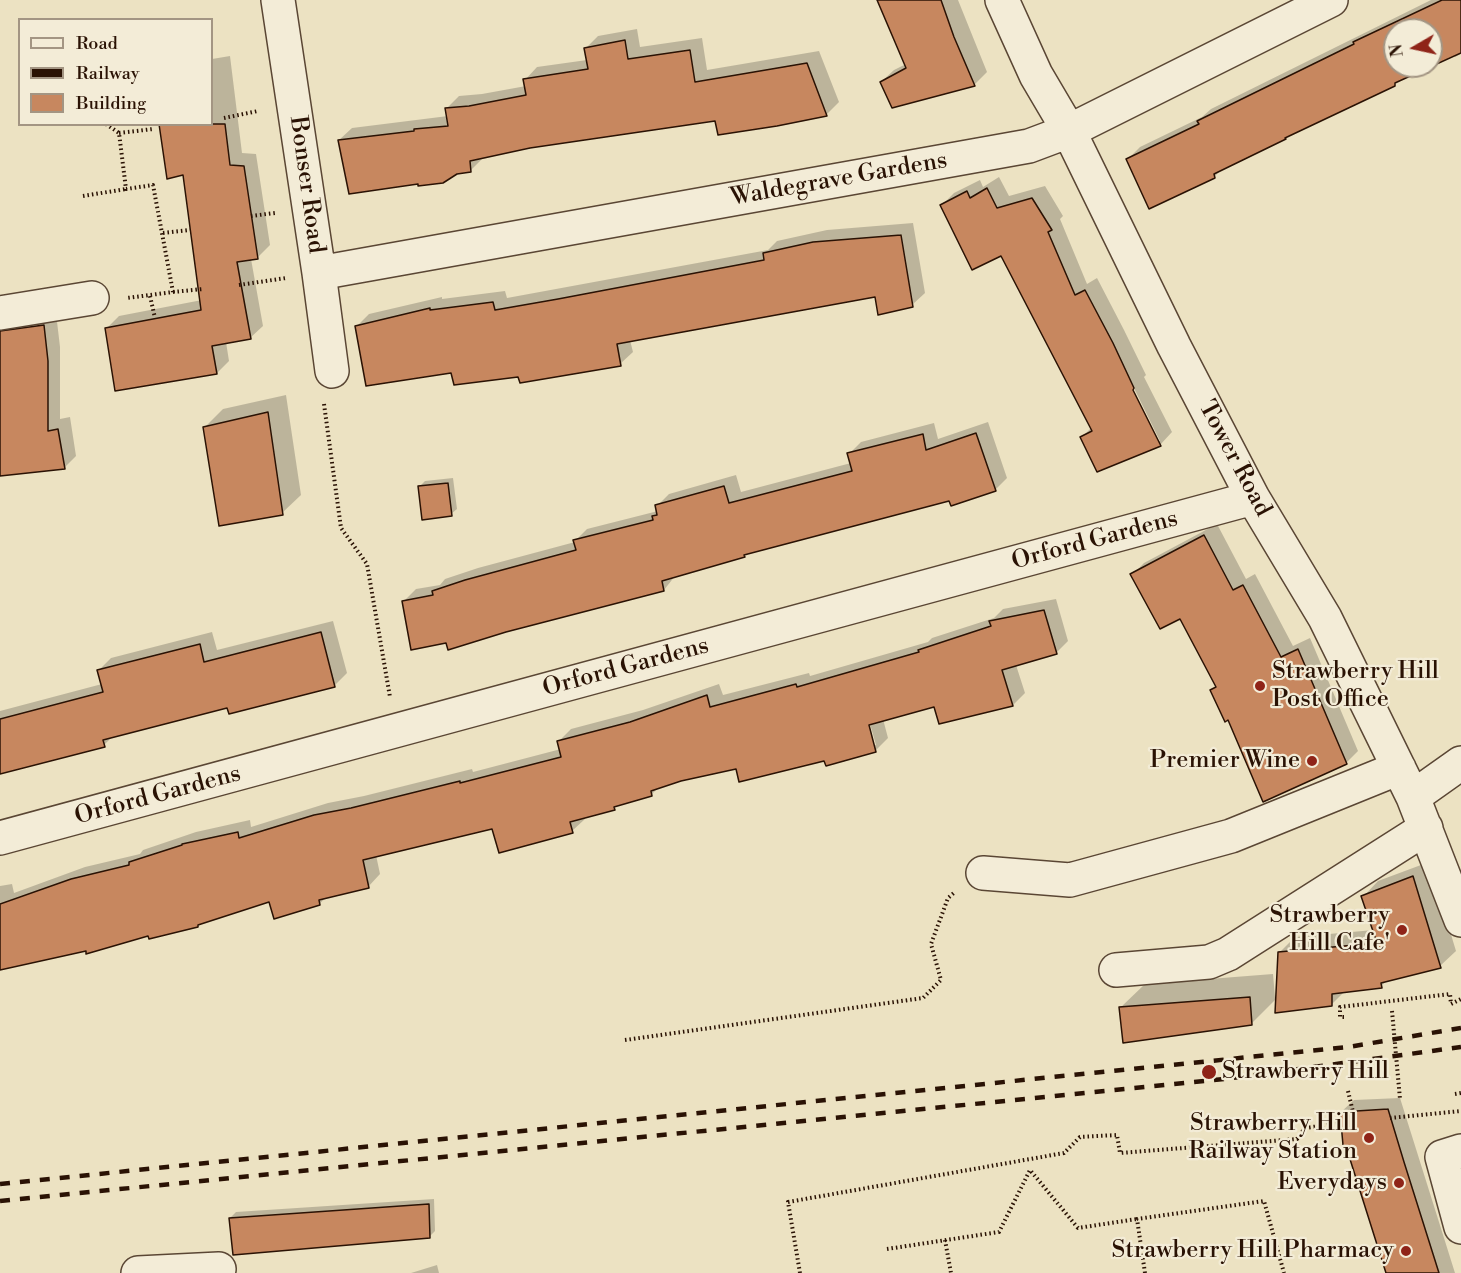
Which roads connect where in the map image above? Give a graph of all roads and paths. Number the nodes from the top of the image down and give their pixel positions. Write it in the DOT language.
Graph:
graph roads {
  1 [pos="278,0"];
  2 [pos="1002,0"];
  3 [pos="1330,0"];
  4 [pos="264,110"];
  5 [pos="224,118"];
  6 [pos="109,126"];
  7 [pos="153,129"];
  8 [pos="1069,131"];
  9 [pos="119,133"];
  10 [pos="126,189"];
  11 [pos="83,196"];
  12 [pos="279,212"];
  13 [pos="251,216"];
  14 [pos="190,230"];
  15 [pos="163,234"];
  16 [pos="319,273"];
  17 [pos="239,285"];
  18 [pos="203,289"];
  19 [pos="173,292"];
  20 [pos="105,296"];
  21 [pos="150,296"];
  22 [pos="0,314"];
  23 [pos="155,318"];
  24 [pos="332,371"];
  25 [pos="1253,498"];
  26 [pos="396,730"];
  27 [pos="1461,763"];
  28 [pos="1399,768"];
  29 [pos="1413,797"];
  30 [pos="1426,828"];
  31 [pos="0,838"];
  32 [pos="983,873"];
  33 [pos="1461,920"];
  34 [pos="1116,970"];
  35 [pos="1461,999"];
  36 [pos="1392,1011"];
  37 [pos="1344,1017"];
  38 [pos="625,1040"];
  39 [pos="1348,1091"];
  40 [pos="1400,1099"];
  41 [pos="1461,1111"];
  42 [pos="1353,1112"];
  43 [pos="1390,1118"];
  44 [pos="1341,1123"];
  45 [pos="1461,1151"];
  46 [pos="1137,1219"];
  47 [pos="1461,1227"];
  48 [pos="945,1240"];
  49 [pos="887,1249"];
  50 [pos="219,1269"];
  51 [pos="138,1273"];
  52 [pos="801,1273"];
  53 [pos="951,1273"];
  54 [pos="1144,1273"];
  55 [pos="1284,1273"];
  1 -- 16 [label="street, Bonser Road"];
  2 -- 8 [label="street, Tower Road"];
  3 -- 8 [label="street, Waldegrave Gardens"];
  4 -- 5 [label="path"];
  6 -- 9 [label="path"];
  7 -- 9 [label="path"];
  8 -- 16 [label="street, Waldegrave Gardens"];
  8 -- 25 [label="street, Tower Road"];
  9 -- 10 [label="path"];
  10 -- 11 [label="path"];
  10 -- 15 [label="path"];
  12 -- 13 [label="path"];
  14 -- 15 [label="path"];
  15 -- 19 [label="path"];
  16 -- 17 [label="path"];
  16 -- 24 [label="street, Bonser Road"];
  18 -- 19 [label="path"];
  19 -- 21 [label="path"];
  20 -- 21 [label="path"];
  20 -- 22 [label="street"];
  21 -- 23 [label="path"];
  24 -- 26 [label="path"];
  25 -- 26 [label="street, Orford Gardens"];
  25 -- 28 [label="street, Tower Road"];
  26 -- 31 [label="street, Orford Gardens"];
  27 -- 29 [label="street"];
  28 -- 29 [label="street, Tower Road"];
  28 -- 32 [label="street"];
  29 -- 30 [label="street, Tower Road"];
  30 -- 33 [label="street, Tower Road"];
  30 -- 34 [label="street"];
  32 -- 38 [label="path"];
  35 -- 37 [label="path"];
  36 -- 40 [label="path, bridge"];
  39 -- 42 [label="path"];
  41 -- 43 [label="path"];
  44 -- 52 [label="path"];
  45 -- 47 [label="street"];
  46 -- 48 [label="path"];
  46 -- 54 [label="path"];
  46 -- 55 [label="path"];
  48 -- 49 [label="path"];
  48 -- 53 [label="path"];
  50 -- 51 [label="street"];
}
